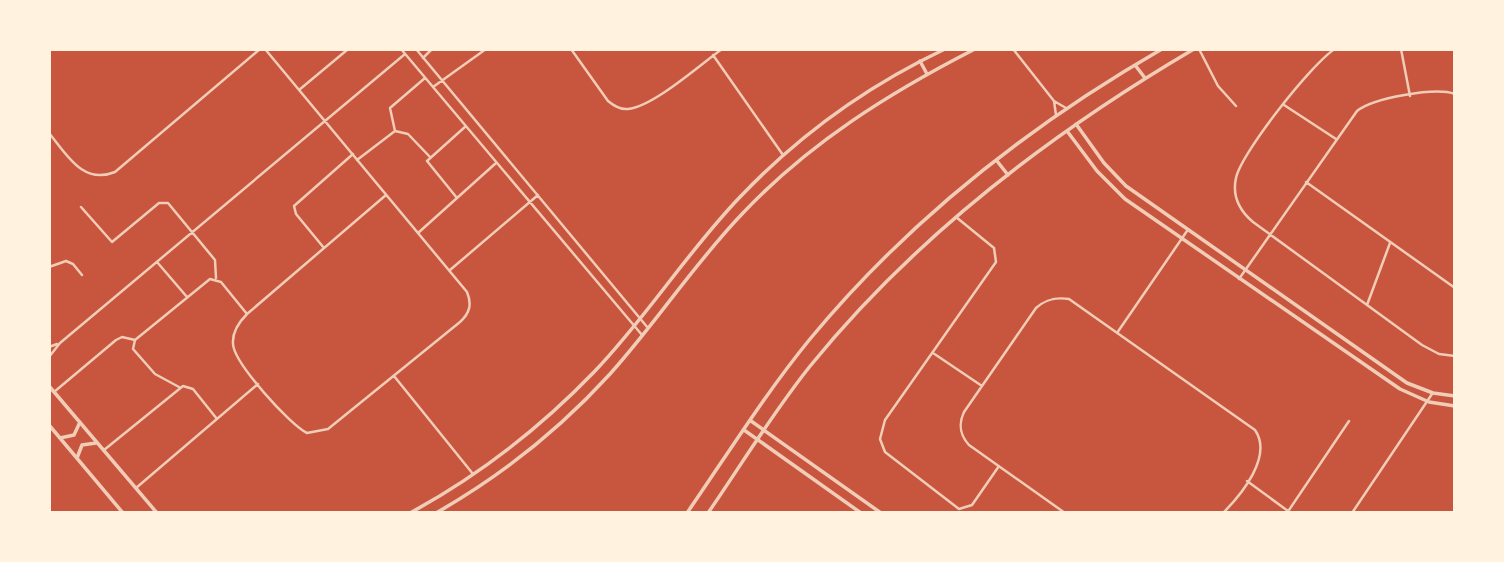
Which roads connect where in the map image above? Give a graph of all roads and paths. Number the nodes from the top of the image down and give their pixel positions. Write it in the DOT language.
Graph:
graph roads {
  1 [pos="263,49"];
  2 [pos="401,49"];
  3 [pos="415,49"];
  4 [pos="432,49"];
  5 [pos="486,49"];
  6 [pos="571,49"];
  7 [pos="722,49"];
  8 [pos="945,49"];
  9 [pos="975,49"];
  10 [pos="1013,49"];
  11 [pos="1162,49"];
  12 [pos="1196,49"];
  13 [pos="1335,49"];
  14 [pos="1401,49"];
  15 [pos="347,50"];
  16 [pos="1018,51"];
  17 [pos="405,54"];
  18 [pos="713,55"];
  19 [pos="423,58"];
  20 [pos="920,61"];
  21 [pos="1135,65"];
  22 [pos="927,74"];
  23 [pos="425,78"];
  24 [pos="1145,78"];
  25 [pos="442,80"];
  26 [pos="433,87"];
  27 [pos="299,90"];
  28 [pos="1455,94"];
  29 [pos="1410,96"];
  30 [pos="1054,101"];
  31 [pos="1284,105"];
  32 [pos="1236,106"];
  33 [pos="1069,108"];
  34 [pos="1056,118"];
  35 [pos="325,121"];
  36 [pos="1076,124"];
  37 [pos="467,126"];
  38 [pos="396,131"];
  39 [pos="1067,131"];
  40 [pos="49,133"];
  41 [pos="1336,139"];
  42 [pos="353,154"];
  43 [pos="783,155"];
  44 [pos="430,157"];
  45 [pos="357,160"];
  46 [pos="997,161"];
  47 [pos="497,162"];
  48 [pos="1008,175"];
  49 [pos="1306,182"];
  50 [pos="386,195"];
  51 [pos="538,195"];
  52 [pos="457,198"];
  53 [pos="531,201"];
  54 [pos="81,207"];
  55 [pos="955,216"];
  56 [pos="1187,231"];
  57 [pos="193,232"];
  58 [pos="418,233"];
  59 [pos="1270,234"];
  60 [pos="1181,240"];
  61 [pos="1390,242"];
  62 [pos="324,248"];
  63 [pos="157,261"];
  64 [pos="49,267"];
  65 [pos="449,271"];
  66 [pos="1245,271"];
  67 [pos="82,275"];
  68 [pos="216,279"];
  69 [pos="1239,279"];
  70 [pos="1455,288"];
  71 [pos="187,297"];
  72 [pos="625,300"];
  73 [pos="1367,305"];
  74 [pos="618,307"];
  75 [pos="247,314"];
  76 [pos="640,318"];
  77 [pos="634,326"];
  78 [pos="648,328"];
  79 [pos="1116,333"];
  80 [pos="642,335"];
  81 [pos="135,340"];
  82 [pos="60,343"];
  83 [pos="49,347"];
  84 [pos="933,353"];
  85 [pos="1455,356"];
  86 [pos="49,357"];
  87 [pos="394,375"];
  88 [pos="258,384"];
  89 [pos="49,386"];
  90 [pos="982,386"];
  91 [pos="178,387"];
  92 [pos="54,392"];
  93 [pos="1433,393"];
  94 [pos="1455,396"];
  95 [pos="1429,402"];
  96 [pos="1455,406"];
  97 [pos="217,419"];
  98 [pos="750,421"];
  99 [pos="1349,421"];
  100 [pos="80,422"];
  101 [pos="49,425"];
  102 [pos="744,430"];
  103 [pos="763,431"];
  104 [pos="60,438"];
  105 [pos="757,441"];
  106 [pos="96,443"];
  107 [pos="103,451"];
  108 [pos="77,458"];
  109 [pos="999,466"];
  110 [pos="473,474"];
  111 [pos="1247,481"];
  112 [pos="135,489"];
  113 [pos="1287,512"];
  114 [pos="123,513"];
  115 [pos="157,513"];
  116 [pos="410,513"];
  117 [pos="436,513"];
  118 [pos="687,513"];
  119 [pos="708,513"];
  120 [pos="861,513"];
  121 [pos="881,513"];
  122 [pos="1065,513"];
  123 [pos="1223,513"];
  124 [pos="1352,513"];
  1 -- 27 [label="street"];
  1 -- 40 [label="street"];
  2 -- 17 [label="street"];
  3 -- 19 [label="street"];
  4 -- 19 [label="street"];
  5 -- 25 [label="street"];
  6 -- 18 [label="street"];
  7 -- 18 [label="street"];
  8 -- 20 [label="street"];
  9 -- 22 [label="street"];
  10 -- 16 [label="street"];
  11 -- 21 [label="street"];
  12 -- 24 [label="street"];
  12 -- 32 [label="street"];
  13 -- 31 [label="street"];
  14 -- 29 [label="street"];
  15 -- 27 [label="street"];
  16 -- 30 [label="street"];
  17 -- 23 [label="street"];
  17 -- 35 [label="street"];
  18 -- 43 [label="street"];
  19 -- 25 [label="street"];
  20 -- 22 [label="street"];
  20 -- 43 [label="street"];
  21 -- 24 [label="street"];
  21 -- 33 [label="street"];
  22 -- 78 [label="street"];
  23 -- 26 [label="street"];
  23 -- 38 [label="street"];
  24 -- 36 [label="street"];
  25 -- 26 [label="street"];
  25 -- 51 [label="street"];
  26 -- 37 [label="street"];
  27 -- 35 [label="street"];
  28 -- 29 [label="street"];
  29 -- 41 [label="street"];
  30 -- 33 [label="street"];
  30 -- 34 [label="street"];
  31 -- 41 [label="street"];
  31 -- 59 [label="street"];
  33 -- 34 [label="street"];
  34 -- 46 [label="street"];
  35 -- 42 [label="street"];
  35 -- 57 [label="street"];
  36 -- 39 [label="street"];
  36 -- 56 [label="street"];
  37 -- 44 [label="street"];
  37 -- 47 [label="street"];
  38 -- 44 [label="street"];
  38 -- 45 [label="street"];
  39 -- 48 [label="street"];
  39 -- 60 [label="street"];
  41 -- 49 [label="street"];
  42 -- 45 [label="street"];
  42 -- 62 [label="street"];
  43 -- 76 [label="street"];
  44 -- 52 [label="street"];
  45 -- 50 [label="street"];
  46 -- 48 [label="street"];
  46 -- 98 [label="street"];
  47 -- 52 [label="street"];
  47 -- 53 [label="street"];
  48 -- 55 [label="street"];
  49 -- 59 [label="street"];
  49 -- 61 [label="street"];
  50 -- 58 [label="street"];
  50 -- 62 [label="street"];
  51 -- 53 [label="street"];
  51 -- 72 [label="street"];
  52 -- 58 [label="street"];
  53 -- 65 [label="street"];
  53 -- 74 [label="street"];
  54 -- 57 [label="street"];
  55 -- 84 [label="street"];
  55 -- 103 [label="street"];
  56 -- 60 [label="street"];
  56 -- 66 [label="street"];
  57 -- 63 [label="street"];
  57 -- 68 [label="street"];
  58 -- 65 [label="street"];
  59 -- 66 [label="street"];
  59 -- 73 [label="street"];
  60 -- 69 [label="street"];
  60 -- 79 [label="street"];
  61 -- 70 [label="street"];
  61 -- 73 [label="street"];
  62 -- 75 [label="street"];
  63 -- 71 [label="street"];
  63 -- 82 [label="street"];
  64 -- 67 [label="street"];
  65 -- 87 [label="street"];
  66 -- 69 [label="street"];
  66 -- 93 [label="street"];
  68 -- 71 [label="street"];
  68 -- 75 [label="street"];
  69 -- 95 [label="street"];
  71 -- 81 [label="street"];
  72 -- 74 [label="street"];
  72 -- 76 [label="street"];
  73 -- 85 [label="street"];
  74 -- 77 [label="street"];
  75 -- 88 [label="street"];
  76 -- 77 [label="street"];
  76 -- 78 [label="street"];
  77 -- 80 [label="street"];
  77 -- 110 [label="street"];
  78 -- 80 [label="street"];
  79 -- 90 [label="street"];
  79 -- 111 [label="street"];
  80 -- 117 [label="street"];
  81 -- 91 [label="street"];
  81 -- 92 [label="street"];
  82 -- 83 [label="street"];
  82 -- 86 [label="street"];
  84 -- 90 [label="street"];
  84 -- 109 [label="street"];
  87 -- 88 [label="street"];
  87 -- 110 [label="street"];
  88 -- 97 [label="street"];
  89 -- 92 [label="street"];
  90 -- 109 [label="street"];
  91 -- 97 [label="street"];
  91 -- 107 [label="street"];
  92 -- 100 [label="street"];
  93 -- 94 [label="street"];
  93 -- 95 [label="street"];
  95 -- 96 [label="street"];
  95 -- 124 [label="street"];
  97 -- 112 [label="street"];
  98 -- 102 [label="street"];
  98 -- 103 [label="street"];
  99 -- 113 [label="street"];
  100 -- 104 [label="street"];
  100 -- 106 [label="street"];
  101 -- 104 [label="street"];
  102 -- 105 [label="street"];
  102 -- 118 [label="street"];
  103 -- 105 [label="street"];
  103 -- 121 [label="street"];
  104 -- 108 [label="street"];
  105 -- 119 [label="street"];
  105 -- 120 [label="street"];
  106 -- 107 [label="street"];
  106 -- 108 [label="street"];
  107 -- 112 [label="street"];
  108 -- 114 [label="street"];
  109 -- 122 [label="street"];
  110 -- 116 [label="street"];
  111 -- 113 [label="street"];
  111 -- 123 [label="street"];
  112 -- 115 [label="street"];
}
